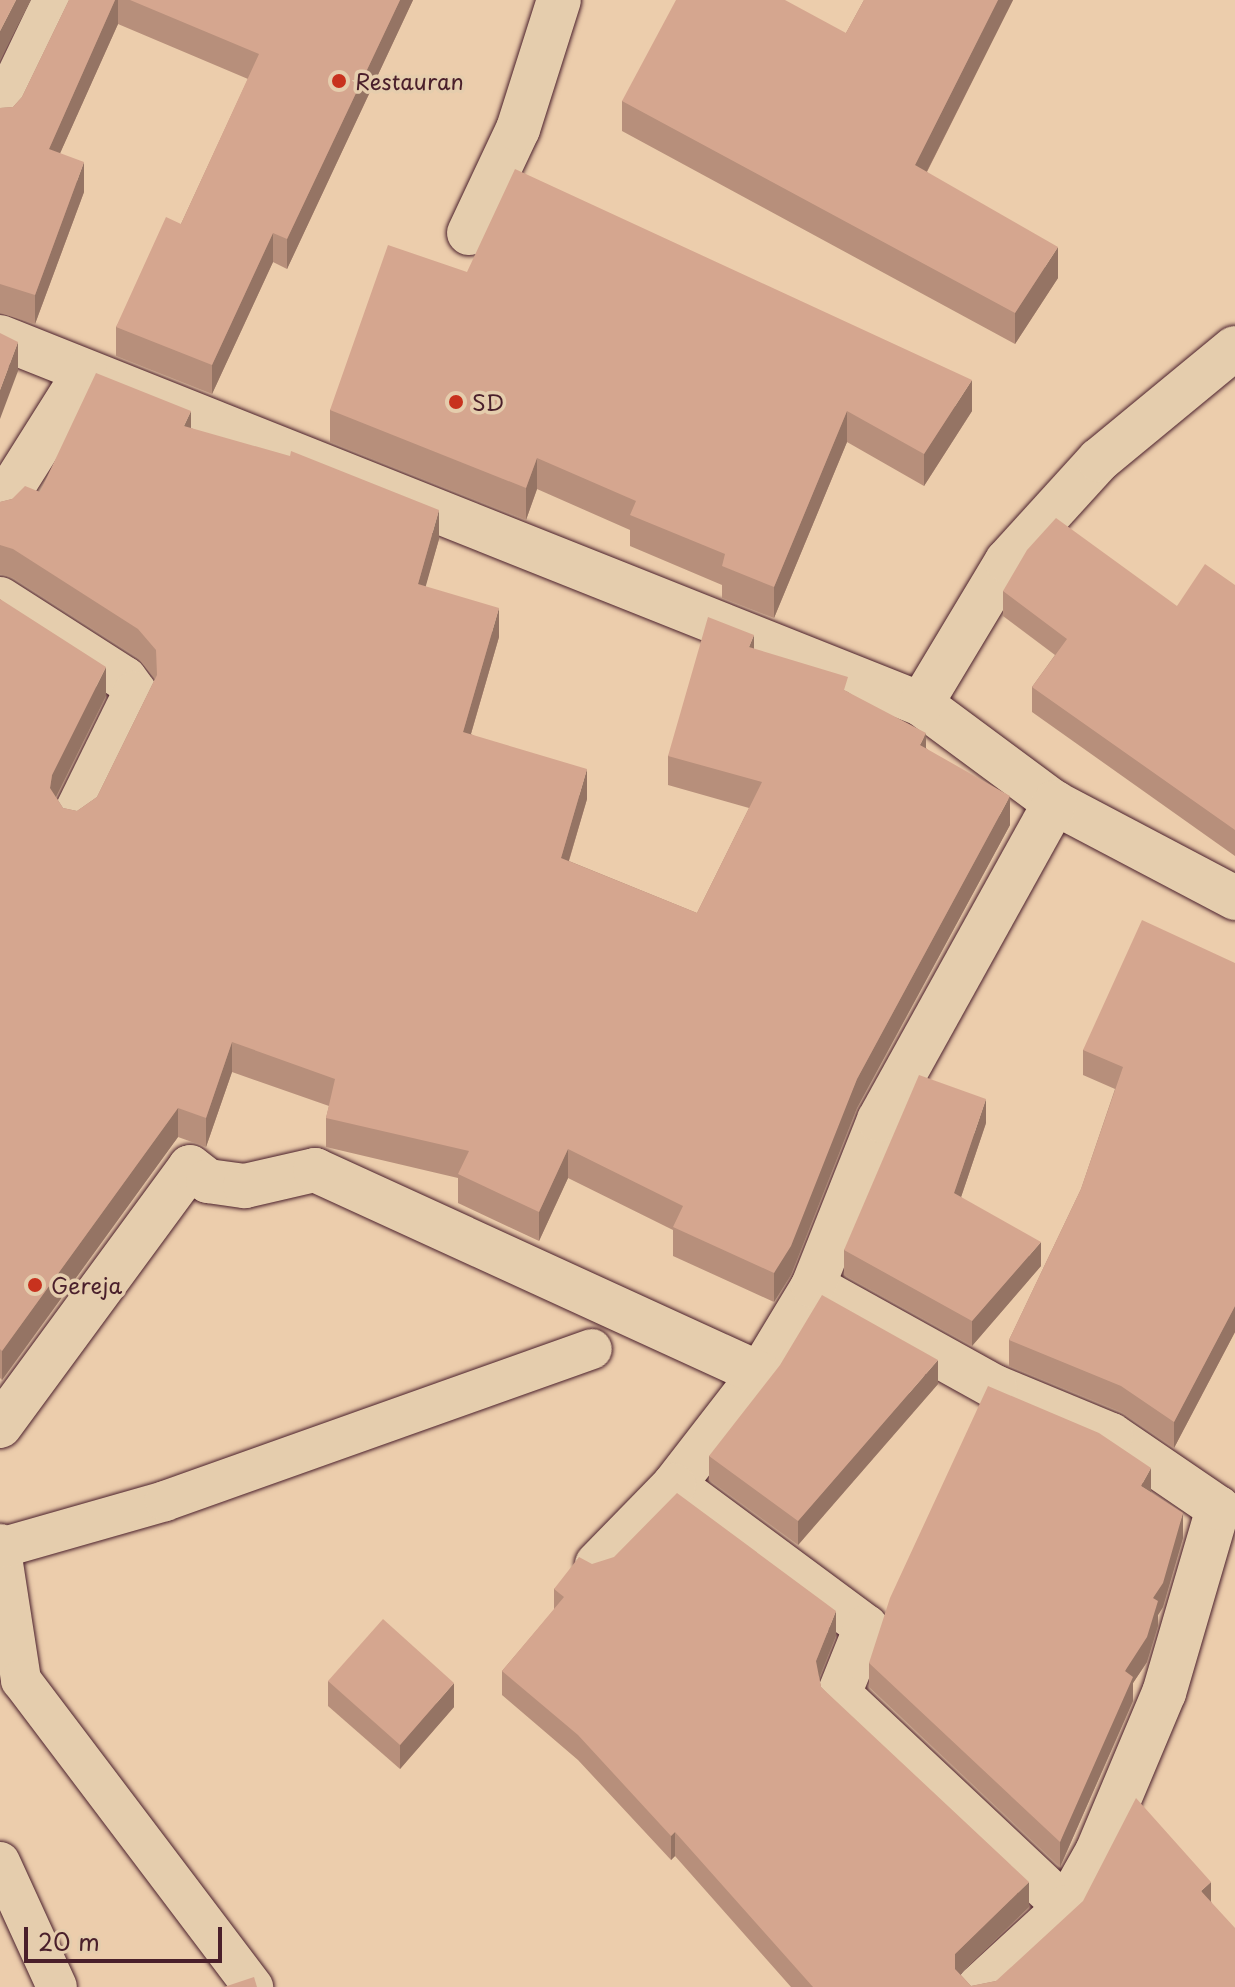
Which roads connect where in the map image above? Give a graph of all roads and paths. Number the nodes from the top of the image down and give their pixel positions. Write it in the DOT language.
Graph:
graph roads {
  1 [pos="55,0"];
  2 [pos="559,0"];
  3 [pos="0,115"];
  4 [pos="469,233"];
  5 [pos="0,337"];
  6 [pos="1235,348"];
  7 [pos="85,372"];
  8 [pos="0,507"];
  9 [pos="2,605"];
  10 [pos="921,704"];
  11 [pos="1055,803"];
  12 [pos="75,815"];
  13 [pos="1235,898"];
  14 [pos="813,1286"];
  15 [pos="592,1349"];
  16 [pos="760,1374"];
  17 [pos="0,1426"];
  18 [pos="674,1485"];
  19 [pos="2,1546"];
  20 [pos="597,1564"];
  21 [pos="10,1694"];
  22 [pos="0,1862"];
  23 [pos="1066,1907"];
  24 [pos="57,1987"];
  25 [pos="253,1987"];
  26 [pos="979,1987"];
  1 -- 3 [label="street"];
  2 -- 4 [label="street"];
  5 -- 7 [label="street"];
  6 -- 10 [label="street"];
  7 -- 8 [label="street"];
  7 -- 10 [label="street"];
  9 -- 12 [label="street"];
  10 -- 11 [label="street"];
  11 -- 13 [label="street"];
  11 -- 14 [label="street"];
  14 -- 16 [label="street"];
  14 -- 23 [label="street"];
  15 -- 19 [label="lane"];
  16 -- 17 [label="street"];
  16 -- 18 [label="street"];
  18 -- 20 [label="street"];
  18 -- 23 [label="street"];
  19 -- 21 [label="lane"];
  21 -- 25 [label="lane"];
  22 -- 24 [label="lane"];
  23 -- 26 [label="street"];
}
